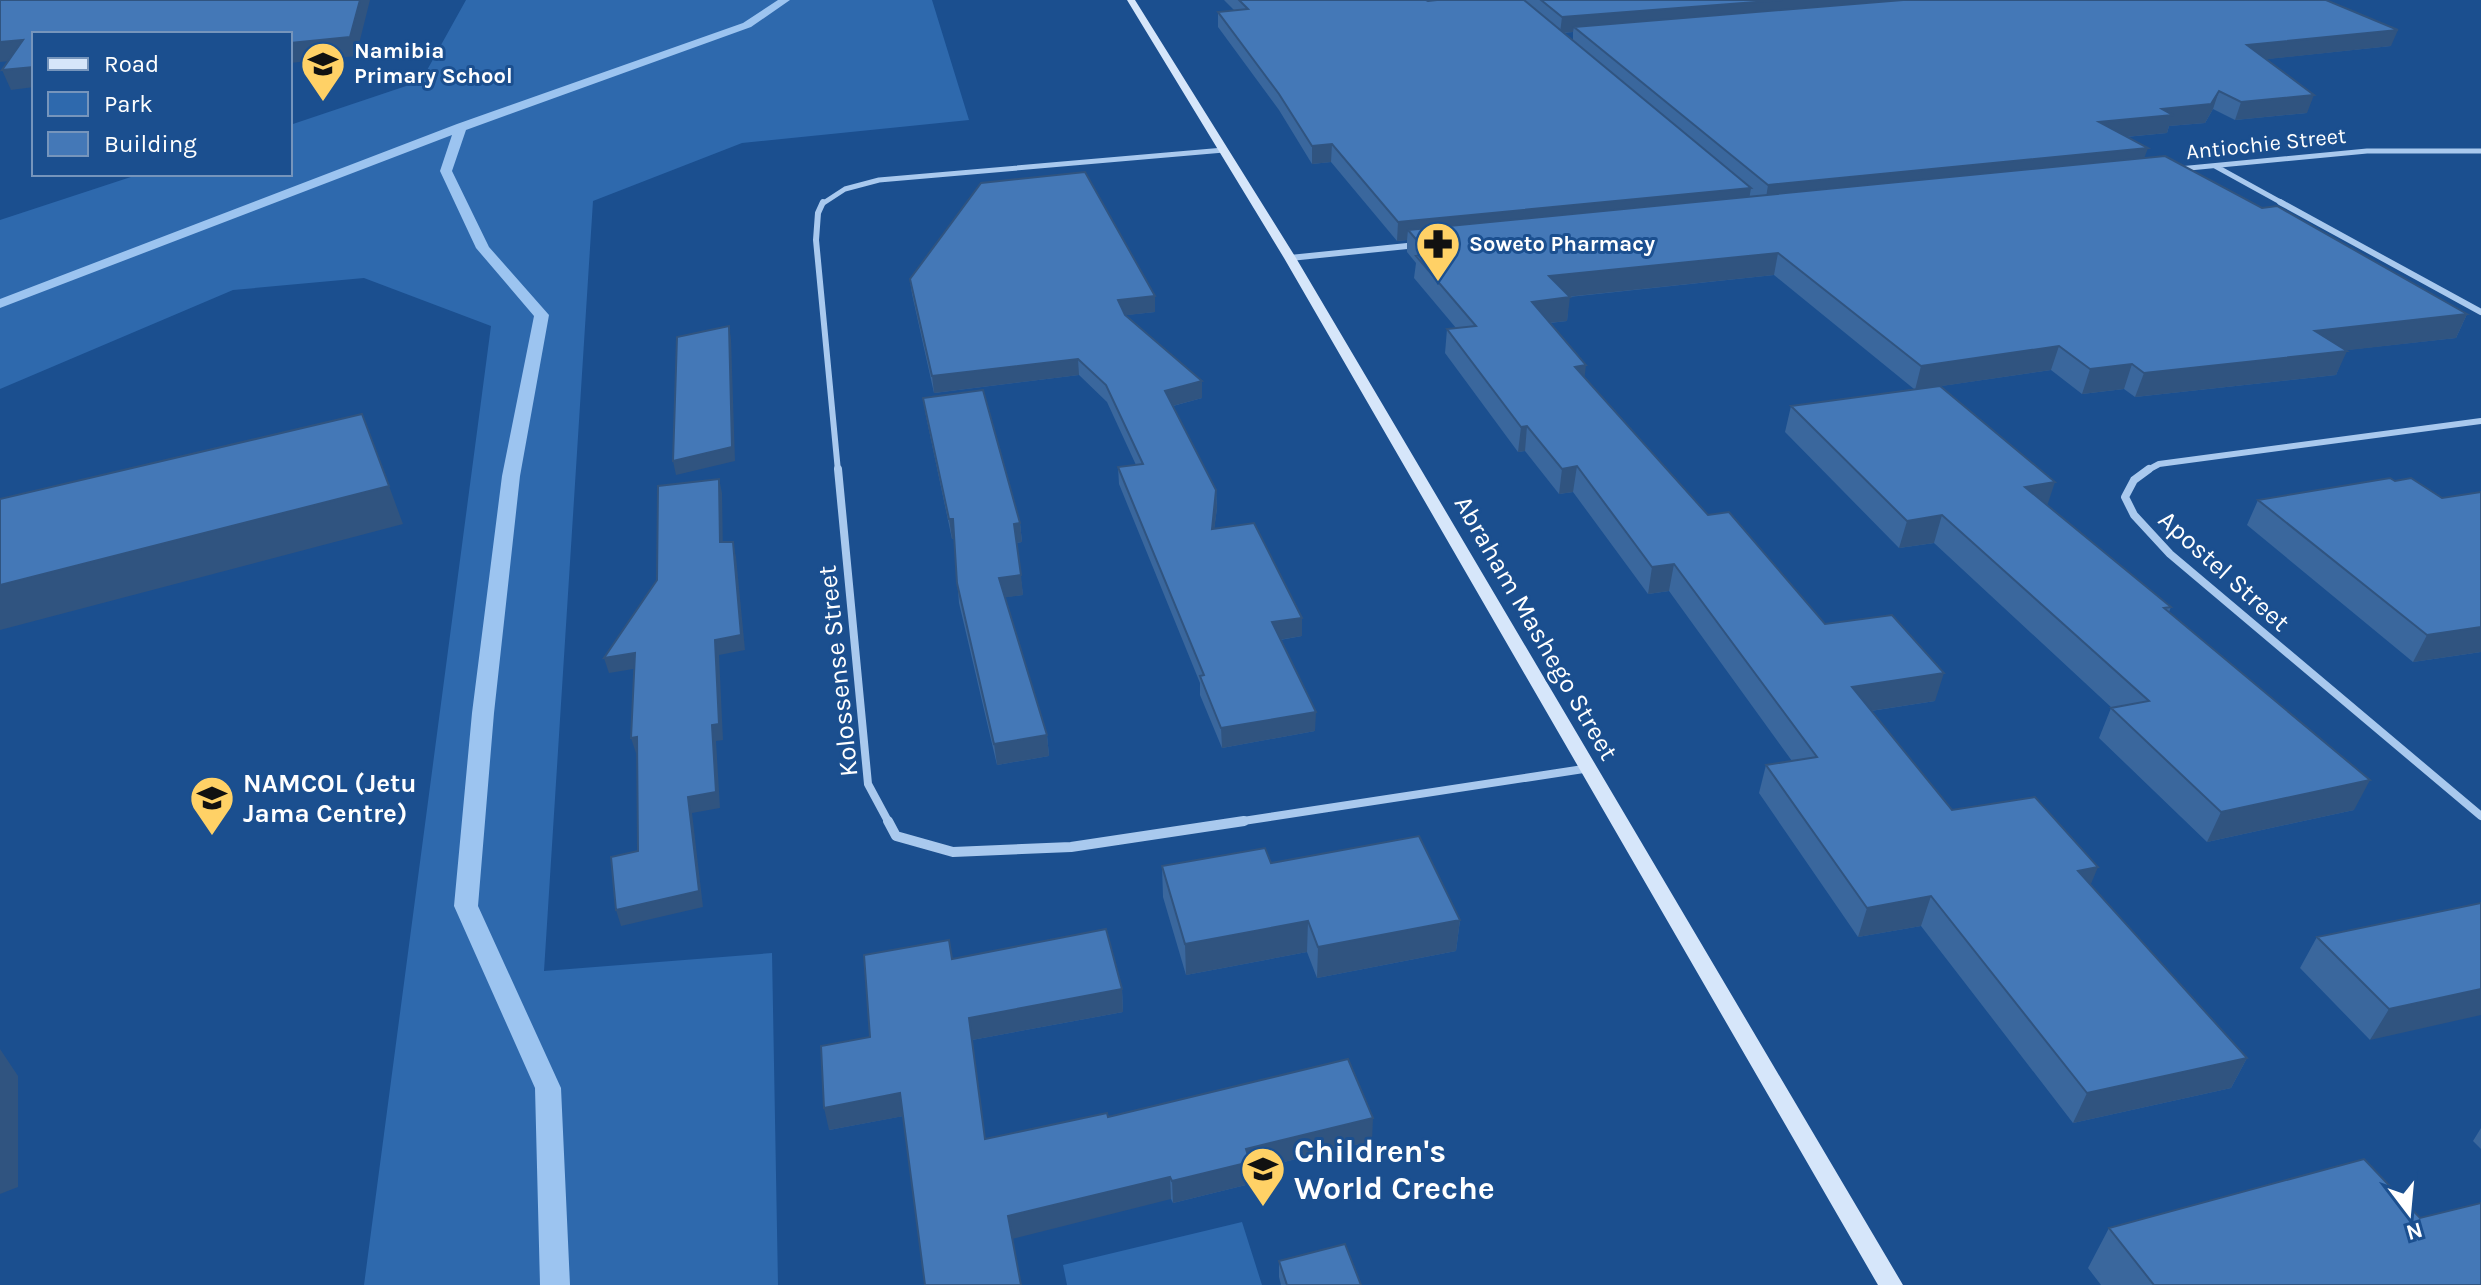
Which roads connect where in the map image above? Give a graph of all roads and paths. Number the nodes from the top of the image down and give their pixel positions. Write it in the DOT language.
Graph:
graph roads {
  1 [pos="1131,0"];
  2 [pos="1224,150"];
  3 [pos="2481,151"];
  4 [pos="2214,166"];
  5 [pos="2167,170"];
  6 [pos="1432,243"];
  7 [pos="1290,258"];
  8 [pos="2481,312"];
  9 [pos="2481,421"];
  10 [pos="1591,768"];
  11 [pos="2481,816"];
  12 [pos="1891,1285"];
  1 -- 2 [label="main road, Abraham Mashego Street"];
  2 -- 7 [label="main road, Abraham Mashego Street"];
  2 -- 10 [label="street, Kolossense Street"];
  3 -- 4 [label="street, Antiochie Street"];
  4 -- 5 [label="street, Antiochie Street"];
  4 -- 8 [label="street"];
  6 -- 7 [label="street"];
  7 -- 10 [label="main road, Abraham Mashego Street"];
  9 -- 11 [label="street, Apostel Street"];
  10 -- 12 [label="main road, Abraham Mashego Street"];
}
